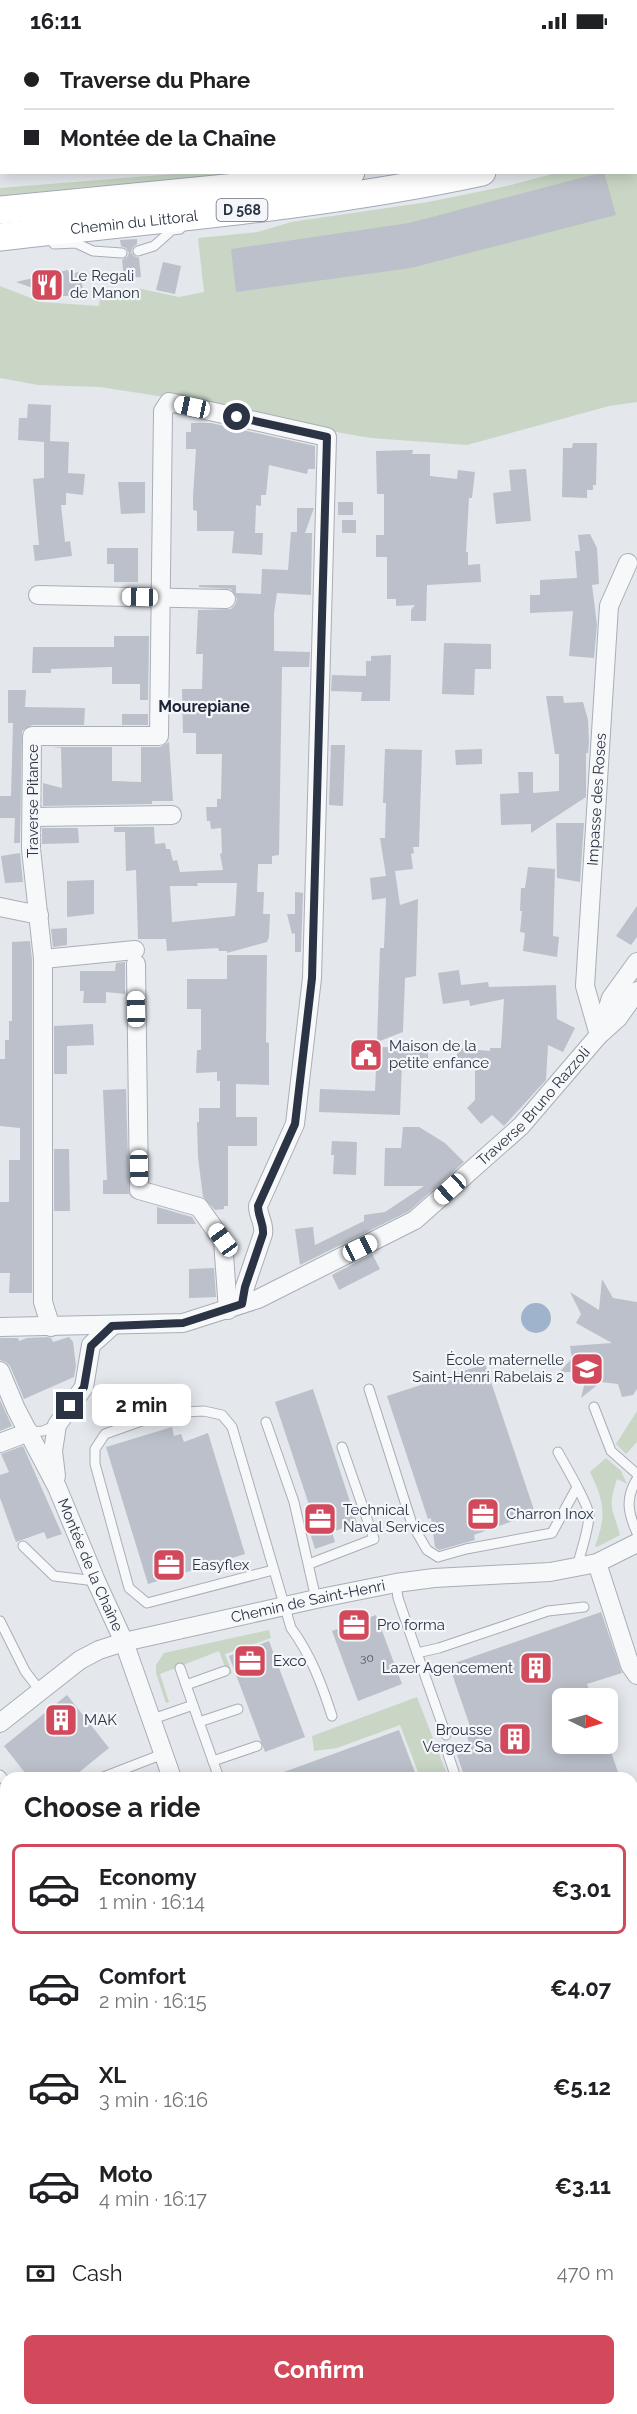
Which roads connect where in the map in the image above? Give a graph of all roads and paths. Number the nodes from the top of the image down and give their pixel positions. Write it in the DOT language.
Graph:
graph roads {
  1 [pos="337,174"];
  2 [pos="473,174"];
  3 [pos="288,205"];
  4 [pos="0,210"];
  5 [pos="264,217"];
  6 [pos="196,228"];
  7 [pos="0,237"];
  8 [pos="42,245"];
  9 [pos="138,251"];
  10 [pos="122,253"];
  11 [pos="628,563"];
  12 [pos="38,595"];
  13 [pos="161,598"];
  14 [pos="225,599"];
  15 [pos="172,815"];
  16 [pos="33,817"];
  17 [pos="0,907"];
  18 [pos="39,915"];
  19 [pos="43,958"];
  20 [pos="637,962"];
  21 [pos="637,991"];
  22 [pos="599,1035"];
  23 [pos="235,1307"];
  24 [pos="112,1326"];
  25 [pos="0,1327"];
  26 [pos="51,1327"];
  27 [pos="0,1371"];
  28 [pos="369,1389"];
  29 [pos="594,1407"];
  30 [pos="266,1422"];
  31 [pos="57,1425"];
  32 [pos="29,1432"];
  33 [pos="0,1443"];
  34 [pos="342,1447"];
  35 [pos="558,1452"];
  36 [pos="637,1477"];
  37 [pos="57,1487"];
  38 [pos="576,1489"];
  39 [pos="637,1533"];
  40 [pos="637,1543"];
  41 [pos="24,1546"];
  42 [pos="597,1563"];
  43 [pos="309,1564"];
  44 [pos="577,1567"];
  45 [pos="273,1570"];
  46 [pos="96,1581"];
  47 [pos="396,1583"];
  48 [pos="316,1599"];
  49 [pos="284,1606"];
  50 [pos="584,1607"];
  51 [pos="0,1621"];
  52 [pos="124,1642"];
  53 [pos="417,1653"];
  54 [pos="180,1668"];
  55 [pos="225,1671"];
  56 [pos="637,1675"];
  57 [pos="186,1685"];
  58 [pos="41,1692"];
  59 [pos="193,1705"];
  60 [pos="237,1709"];
  61 [pos="332,1716"];
  62 [pos="150,1720"];
  63 [pos="199,1722"];
  64 [pos="0,1723"];
  65 [pos="446,1735"];
  66 [pos="256,1746"];
  67 [pos="163,1754"];
  68 [pos="448,1754"];
  69 [pos="213,1761"];
  70 [pos="116,1772"];
  71 [pos="170,1772"];
  72 [pos="217,1772"];
  73 [pos="454,1772"];
  1 -- 4 [label="main road, Chemin du Littoral / D 568"];
  2 -- 3 [label="main road, Chemin du Littoral / D 568"];
  3 -- 5 [label="lane"];
  3 -- 7 [label="main road, Chemin du Littoral / D 568"];
  6 -- 9 [label="lane"];
  8 -- 10 [label="lane"];
  11 -- 22 [label="street, Impasse des Roses"];
  12 -- 13 [label="street"];
  13 -- 14 [label="street"];
  13 -- 16 [label="street, Traverse Pitance"];
  13 -- 23 [label="street, Traverse Pitance"];
  15 -- 16 [label="street"];
  16 -- 18 [label="street, Traverse Pitance"];
  17 -- 18 [label="street"];
  18 -- 19 [label="street, Traverse Pitance"];
  19 -- 23 [label="street"];
  19 -- 26 [label="street, Traverse Pitance"];
  20 -- 22 [label="street, Traverse Bruno Razzoli"];
  21 -- 22 [label="street, Traverse Bruno Razzoli"];
  22 -- 23 [label="street, Traverse Bruno Razzoli"];
  23 -- 24 [label="street, Traverse Bruno Razzoli"];
  24 -- 26 [label="street, Traverse Bruno Razzoli"];
  24 -- 31 [label="street, Montée de la Chaîne"];
  25 -- 26 [label="street, Traverse Bruno Razzoli"];
  27 -- 32 [label="street, Montée de la Chaîne"];
  28 -- 38 [label="lane"];
  29 -- 36 [label="lane"];
  30 -- 43 [label="lane"];
  31 -- 32 [label="lane"];
  31 -- 37 [label="street, Montée de la Chaîne"];
  32 -- 33 [label="street"];
  32 -- 37 [label="street, Montée de la Chaîne"];
  34 -- 43 [label="lane"];
  35 -- 38 [label="lane"];
  36 -- 39 [label="lane"];
  37 -- 46 [label="street, Montée de la Chaîne"];
  38 -- 44 [label="lane"];
  40 -- 42 [label="street, Chemin de Saint-Henri"];
  41 -- 46 [label="lane"];
  42 -- 44 [label="street, Chemin de Saint-Henri"];
  42 -- 56 [label="street"];
  43 -- 48 [label="lane"];
  44 -- 47 [label="street, Chemin de Saint-Henri"];
  45 -- 45 [label="lane"];
  45 -- 49 [label="lane"];
  46 -- 52 [label="street, Montée de la Chaîne"];
  47 -- 48 [label="street, Chemin de Saint-Henri"];
  47 -- 53 [label="lane"];
  48 -- 49 [label="street, Chemin de Saint-Henri"];
  49 -- 52 [label="street, Chemin de Saint-Henri"];
  49 -- 61 [label="lane"];
  50 -- 53 [label="lane"];
  51 -- 58 [label="lane"];
  52 -- 58 [label="street, Chemin de Saint-Henri"];
  52 -- 62 [label="street, Montée de la Chaîne"];
  53 -- 65 [label="lane"];
  54 -- 57 [label="lane"];
  55 -- 57 [label="lane"];
  57 -- 59 [label="lane"];
  58 -- 64 [label="street, Chemin de Saint-Henri"];
  59 -- 62 [label="lane"];
  59 -- 63 [label="lane"];
  60 -- 63 [label="lane"];
  62 -- 67 [label="street, Montée de la Chaîne"];
  63 -- 69 [label="lane"];
  66 -- 69 [label="lane"];
  67 -- 70 [label="lane"];
  67 -- 71 [label="street, Montée de la Chaîne"];
  68 -- 73 [label="lane"];
  69 -- 72 [label="lane"];
}
